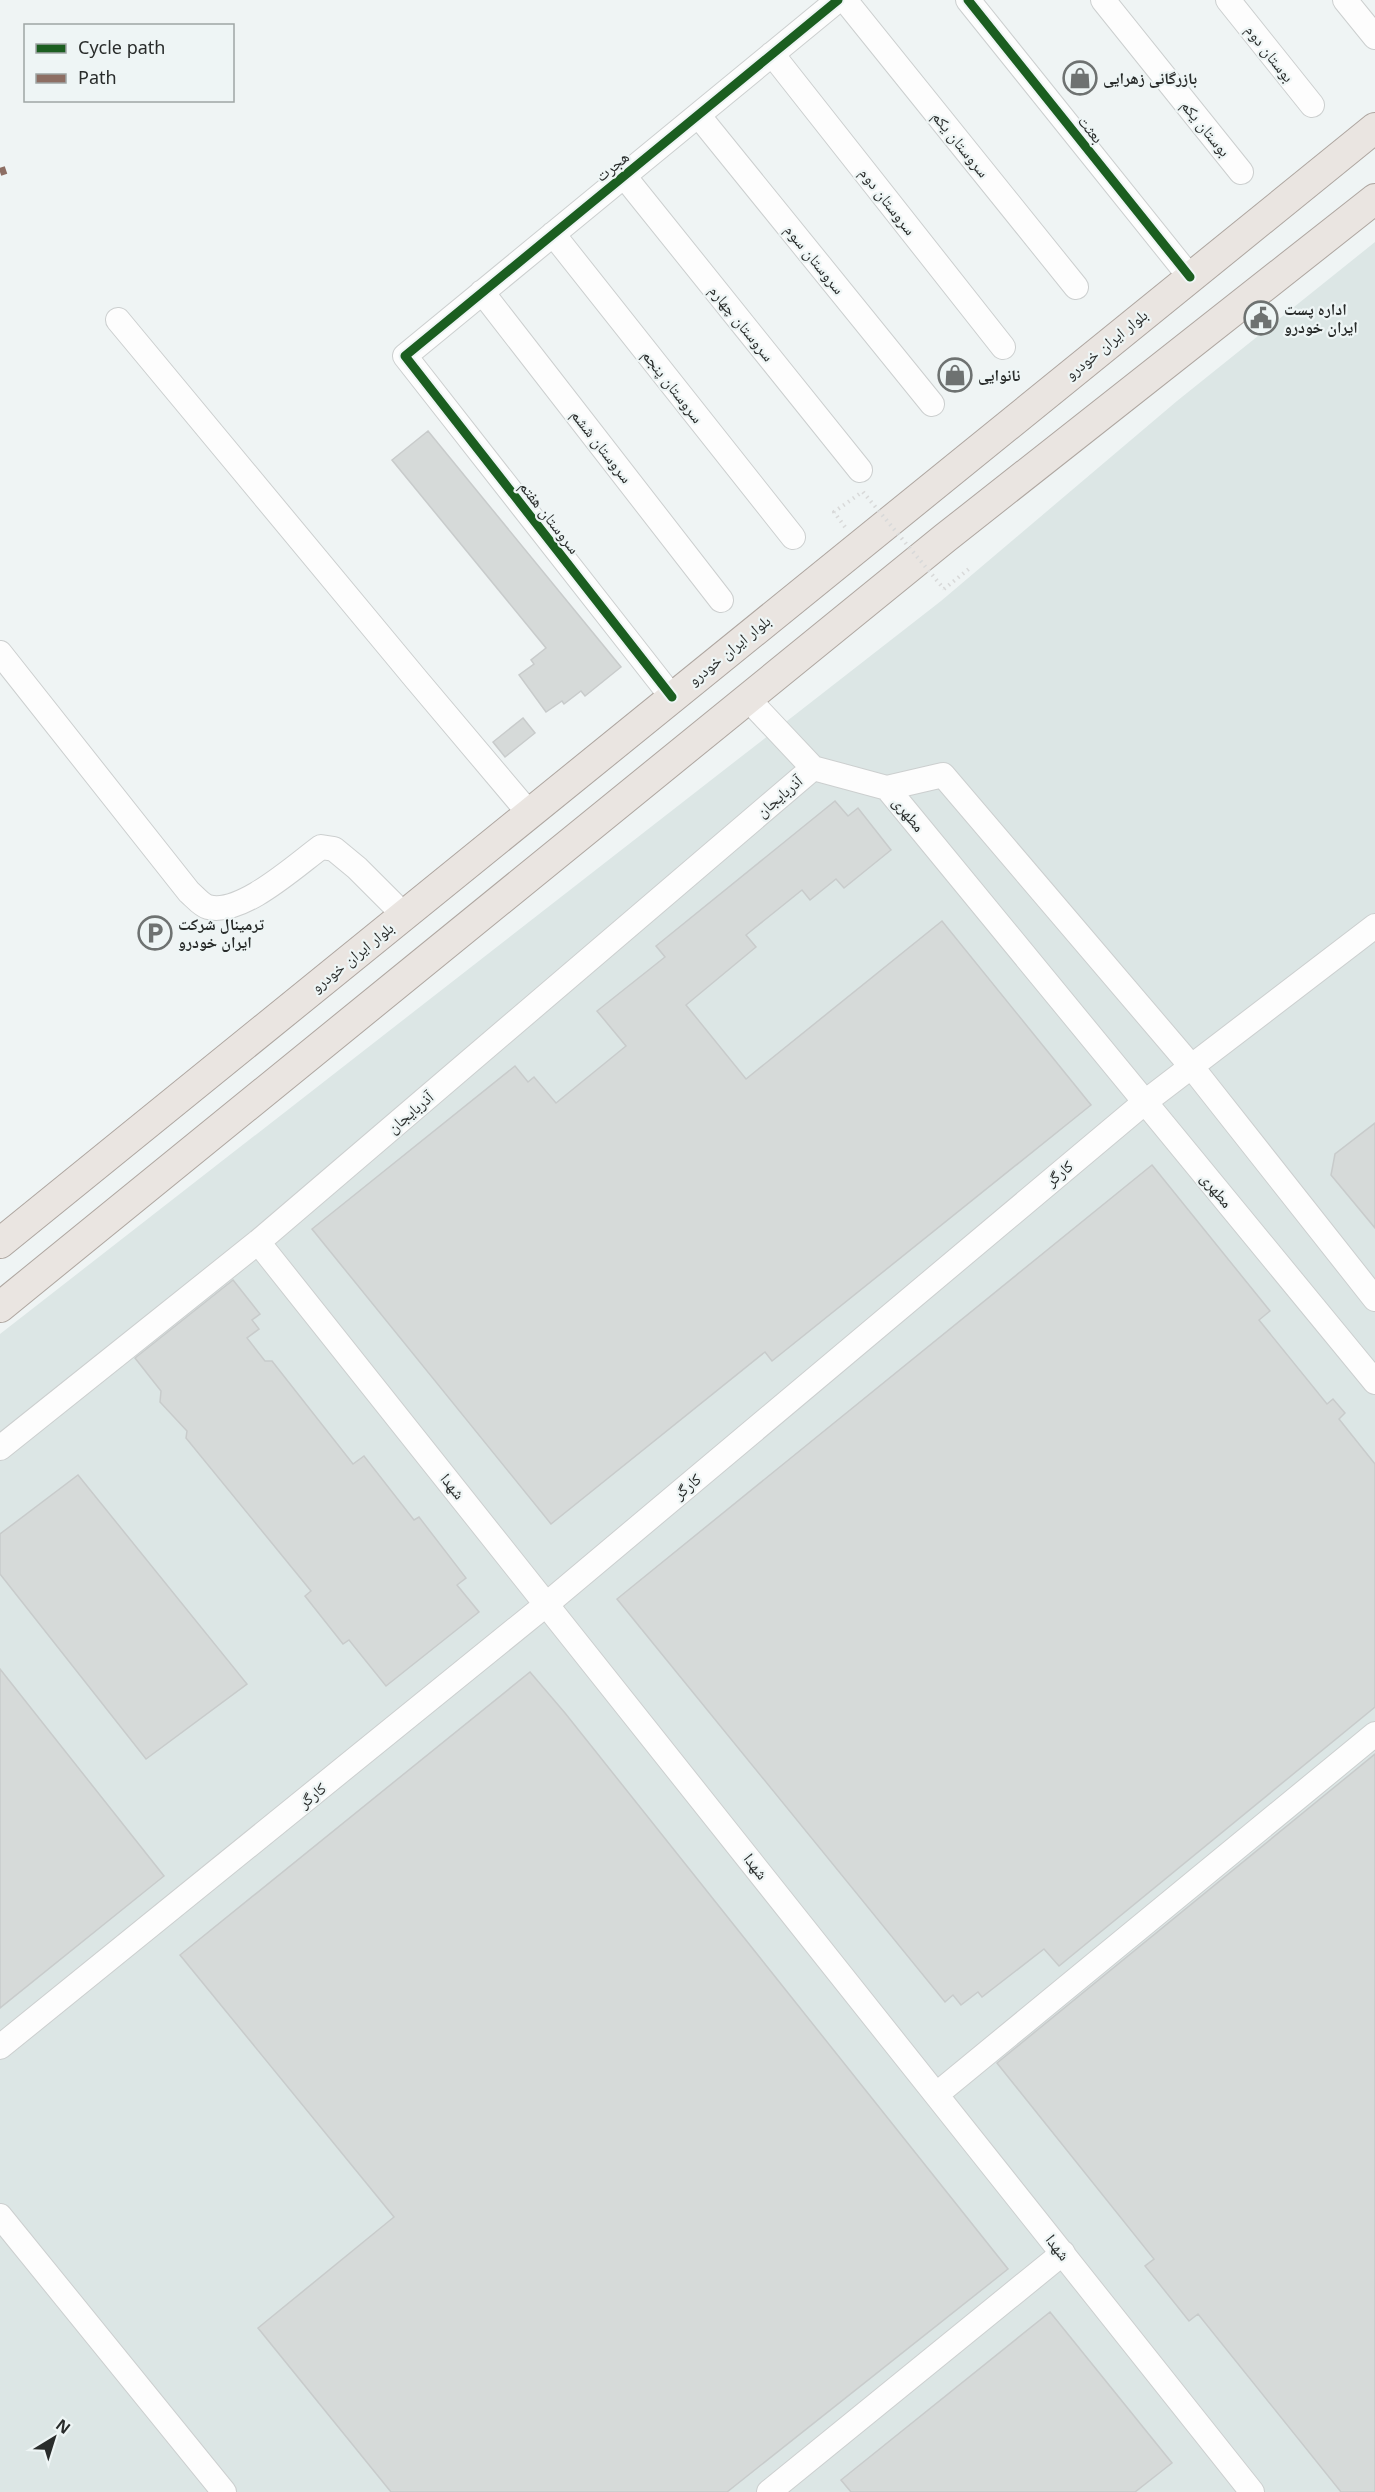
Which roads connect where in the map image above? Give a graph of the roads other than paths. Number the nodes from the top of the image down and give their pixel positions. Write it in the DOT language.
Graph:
graph roads {
  1 [pos="838,0"];
  2 [pos="845,0"];
  3 [pos="968,0"];
  4 [pos="1103,0"];
  5 [pos="1228,0"];
  6 [pos="1345,0"];
  7 [pos="1375,37"];
  8 [pos="772,54"];
  9 [pos="1312,105"];
  10 [pos="698,115"];
  11 [pos="1375,128"];
  12 [pos="1241,172"];
  13 [pos="624,176"];
  14 [pos="1375,198"];
  15 [pos="553,234"];
  16 [pos="1190,277"];
  17 [pos="1076,287"];
  18 [pos="482,292"];
  19 [pos="118,320"];
  20 [pos="1003,347"];
  21 [pos="405,356"];
  22 [pos="932,404"];
  23 [pos="861,481"];
  24 [pos="793,537"];
  25 [pos="721,600"];
  26 [pos="0,652"];
  27 [pos="672,696"];
  28 [pos="748,699"];
  29 [pos="813,768"];
  30 [pos="887,788"];
  31 [pos="530,813"];
  32 [pos="404,915"];
  33 [pos="1375,926"];
  34 [pos="1191,1066"];
  35 [pos="210,1072"];
  36 [pos="1145,1102"];
  37 [pos="240,1112"];
  38 [pos="156,1116"];
  39 [pos="186,1156"];
  40 [pos="258,1242"];
  41 [pos="0,1243"];
  42 [pos="1375,1299"];
  43 [pos="0,1307"];
  44 [pos="1375,1382"];
  45 [pos="0,1449"];
  46 [pos="548,1604"];
  47 [pos="1375,1734"];
  48 [pos="0,2047"];
  49 [pos="937,2094"];
  50 [pos="0,2216"];
  51 [pos="1063,2253"];
  52 [pos="224,2492"];
  53 [pos="770,2492"];
  54 [pos="1252,2492"];
  1 -- 8 [label="street, هجرت"];
  2 -- 17 [label="street, سروستان یکم"];
  3 -- 16 [label="street, بعثت"];
  4 -- 12 [label="street, بوستان یکم"];
  5 -- 9 [label="street, بوستان دوم"];
  6 -- 7 [label="street"];
  8 -- 10 [label="street, هجرت"];
  8 -- 20 [label="street, سروستان دوم"];
  10 -- 13 [label="street, هجرت"];
  10 -- 22 [label="street, سروستان سوم"];
  11 -- 16 [label="main road, بلوار ایران خودرو"];
  13 -- 15 [label="street, هجرت"];
  13 -- 23 [label="street, سروستان چهارم"];
  14 -- 28 [label="main road"];
  15 -- 18 [label="street, هجرت"];
  15 -- 24 [label="street, سروستان پنجم"];
  16 -- 27 [label="main road, بلوار ایران خودرو"];
  18 -- 21 [label="street, هجرت"];
  18 -- 25 [label="street, سروستان ششم"];
  19 -- 31 [label="street"];
  21 -- 27 [label="street, سروستان هفتم"];
  26 -- 32 [label="street"];
  27 -- 31 [label="main road, بلوار ایران خودرو"];
  28 -- 29 [label="street, آذربایجان"];
  28 -- 37 [label="main road"];
  29 -- 30 [label="street, آذربایجان"];
  29 -- 40 [label="street, آذربایجان"];
  30 -- 34 [label="street, مطهری"];
  30 -- 36 [label="street, مطهری"];
  31 -- 32 [label="main road, بلوار ایران خودرو"];
  32 -- 35 [label="main road, بلوار ایران خودرو"];
  33 -- 34 [label="street, کارگر"];
  34 -- 36 [label="street, کارگر"];
  34 -- 42 [label="street, مطهری"];
  35 -- 37 [label="main road"];
  35 -- 38 [label="main road, بلوار ایران خودرو"];
  36 -- 44 [label="street, مطهری"];
  36 -- 46 [label="street, کارگر"];
  37 -- 39 [label="main road"];
  38 -- 39 [label="main road"];
  38 -- 41 [label="main road, بلوار ایران خودرو"];
  39 -- 43 [label="main road"];
  40 -- 45 [label="street, آذربایجان"];
  40 -- 46 [label="street, شهدا"];
  46 -- 48 [label="street, کارگر"];
  46 -- 49 [label="street, شهدا"];
  47 -- 49 [label="street"];
  49 -- 51 [label="street, شهدا"];
  50 -- 52 [label="street"];
  51 -- 53 [label="street"];
  51 -- 54 [label="street, شهدا"];
}
